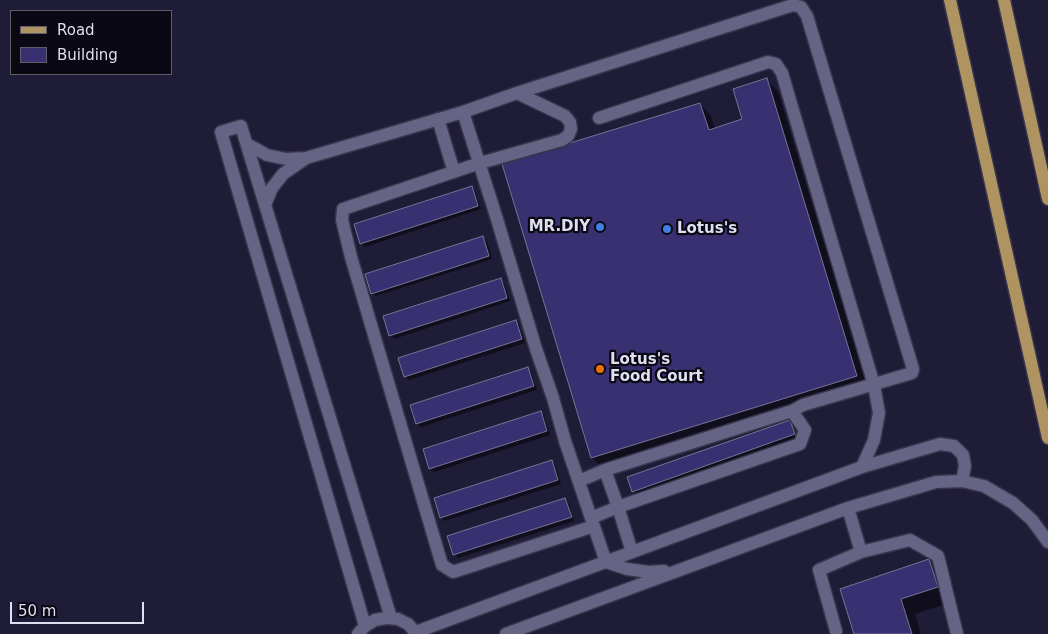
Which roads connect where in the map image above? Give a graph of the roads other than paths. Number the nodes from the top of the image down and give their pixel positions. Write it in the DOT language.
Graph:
graph roads {
  1 [pos="950,0"];
  2 [pos="1004,0"];
  3 [pos="517,93"];
  4 [pos="463,112"];
  5 [pos="599,118"];
  6 [pos="438,119"];
  7 [pos="247,144"];
  8 [pos="306,158"];
  9 [pos="480,163"];
  10 [pos="454,172"];
  11 [pos="1048,199"];
  12 [pos="265,205"];
  13 [pos="874,385"];
  14 [pos="792,411"];
  15 [pos="1048,438"];
  16 [pos="862,467"];
  17 [pos="606,470"];
  18 [pos="579,481"];
  19 [pos="962,481"];
  20 [pos="618,507"];
  21 [pos="848,508"];
  22 [pos="592,522"];
  23 [pos="1048,542"];
  24 [pos="632,552"];
  25 [pos="861,552"];
  26 [pos="606,562"];
  27 [pos="679,570"];
  28 [pos="391,618"];
  29 [pos="362,630"];
  30 [pos="531,630"];
  31 [pos="836,631"];
  32 [pos="416,633"];
  33 [pos="506,634"];
  34 [pos="957,634"];
  1 -- 15 [label="main road"];
  2 -- 11 [label="main road"];
  3 -- 4 [label="street"];
  3 -- 9 [label="street"];
  3 -- 13 [label="street"];
  4 -- 6 [label="street"];
  4 -- 9 [label="street"];
  5 -- 13 [label="street"];
  6 -- 8 [label="street"];
  6 -- 10 [label="street"];
  7 -- 8 [label="street"];
  7 -- 12 [label="street"];
  7 -- 29 [label="street"];
  8 -- 12 [label="street"];
  9 -- 10 [label="street"];
  9 -- 18 [label="street"];
  10 -- 22 [label="street"];
  12 -- 28 [label="street"];
  13 -- 14 [label="street"];
  13 -- 16 [label="street"];
  14 -- 17 [label="street"];
  14 -- 20 [label="street"];
  16 -- 19 [label="street"];
  16 -- 24 [label="street"];
  17 -- 18 [label="street"];
  17 -- 20 [label="street"];
  18 -- 22 [label="street"];
  19 -- 21 [label="street"];
  19 -- 23 [label="street"];
  20 -- 22 [label="street"];
  20 -- 24 [label="street"];
  21 -- 25 [label="street"];
  21 -- 27 [label="street"];
  22 -- 26 [label="street"];
  24 -- 26 [label="street"];
  25 -- 31 [label="street"];
  25 -- 34 [label="street"];
  26 -- 27 [label="street"];
  26 -- 32 [label="street"];
  27 -- 30 [label="street"];
  28 -- 29 [label="street"];
  28 -- 32 [label="street"];
  30 -- 33 [label="street"];
}
